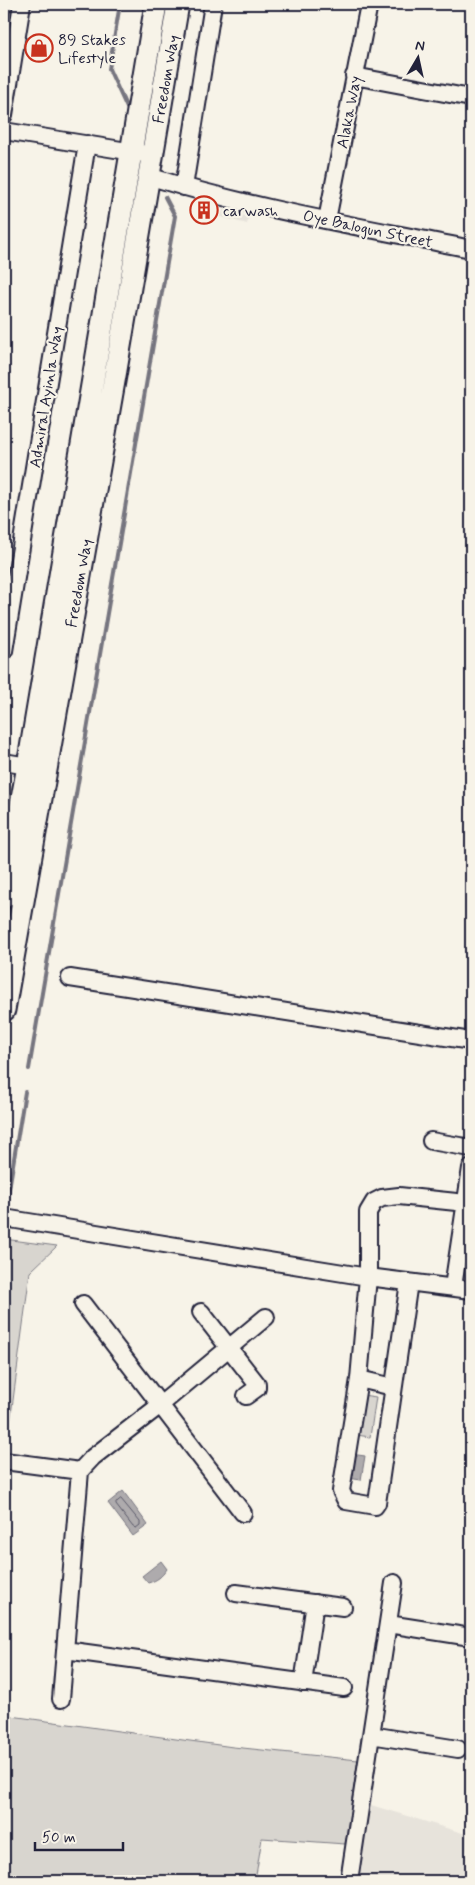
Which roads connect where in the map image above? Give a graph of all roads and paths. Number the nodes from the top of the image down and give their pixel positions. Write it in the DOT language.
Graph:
graph roads {
  1 [pos="22,4"];
  2 [pos="156,4"];
  3 [pos="178,4"];
  4 [pos="213,4"];
  5 [pos="369,4"];
  6 [pos="354,76"];
  7 [pos="471,98"];
  8 [pos="4,116"];
  9 [pos="4,131"];
  10 [pos="87,144"];
  11 [pos="131,151"];
  12 [pos="152,155"];
  13 [pos="148,176"];
  14 [pos="184,186"];
  15 [pos="327,220"];
  16 [pos="471,249"];
  17 [pos="4,651"];
  18 [pos="4,762"];
  19 [pos="28,766"];
  20 [pos="26,882"];
  21 [pos="4,892"];
  22 [pos="70,978"];
  23 [pos="4,1010"];
  24 [pos="471,1041"];
  25 [pos="431,1141"];
  26 [pos="471,1148"];
  27 [pos="471,1168"];
  28 [pos="466,1204"];
  29 [pos="4,1218"];
  30 [pos="368,1277"];
  31 [pos="409,1282"];
  32 [pos="453,1287"];
  33 [pos="471,1290"];
  34 [pos="83,1304"];
  35 [pos="201,1312"];
  36 [pos="266,1317"];
  37 [pos="229,1348"];
  38 [pos="359,1378"];
  39 [pos="393,1386"];
  40 [pos="246,1396"];
  41 [pos="159,1406"];
  42 [pos="4,1461"];
  43 [pos="80,1471"];
  44 [pos="243,1513"];
  45 [pos="394,1582"];
  46 [pos="236,1593"];
  47 [pos="315,1603"];
  48 [pos="343,1607"];
  49 [pos="388,1624"];
  50 [pos="471,1637"];
  51 [pos="65,1650"];
  52 [pos="303,1683"];
  53 [pos="344,1688"];
  54 [pos="61,1699"];
  55 [pos="371,1735"];
  56 [pos="458,1749"];
  57 [pos="349,1881"];
  1 -- 8 [label="street"];
  2 -- 11 [label="main road, Freedom Way"];
  3 -- 12 [label="main road, Freedom Way"];
  4 -- 14 [label="street"];
  5 -- 6 [label="street, Alaka Way"];
  6 -- 7 [label="street"];
  6 -- 15 [label="street, Alaka Way"];
  9 -- 10 [label="street"];
  10 -- 11 [label="street"];
  10 -- 17 [label="street, Admiral Ayinla Way"];
  11 -- 12 [label="street"];
  11 -- 19 [label="main road, Freedom Way"];
  12 -- 13 [label="main road, Freedom Way"];
  13 -- 14 [label="street, Oye Balogun Street"];
  13 -- 20 [label="main road, Freedom Way"];
  14 -- 15 [label="street, Oye Balogun Street"];
  15 -- 16 [label="street, Oye Balogun Street"];
  18 -- 19 [label="street"];
  19 -- 21 [label="main road, Freedom Way"];
  20 -- 21 [label="street"];
  20 -- 23 [label="main road, Freedom Way"];
  22 -- 24 [label="street"];
  25 -- 26 [label="street"];
  27 -- 28 [label="street"];
  28 -- 30 [label="street"];
  28 -- 32 [label="street"];
  29 -- 30 [label="street"];
  30 -- 31 [label="street"];
  30 -- 38 [label="street"];
  31 -- 32 [label="street"];
  31 -- 39 [label="street"];
  32 -- 33 [label="street"];
  34 -- 41 [label="street"];
  35 -- 37 [label="street"];
  36 -- 37 [label="street"];
  37 -- 40 [label="street"];
  37 -- 41 [label="street"];
  38 -- 39 [label="street"];
  38 -- 39 [label="street"];
  41 -- 43 [label="street"];
  41 -- 44 [label="street"];
  42 -- 43 [label="street"];
  43 -- 51 [label="street"];
  45 -- 49 [label="street"];
  46 -- 47 [label="street"];
  47 -- 48 [label="street"];
  47 -- 52 [label="street"];
  49 -- 50 [label="street"];
  49 -- 55 [label="street"];
  51 -- 52 [label="street"];
  51 -- 54 [label="street"];
  52 -- 53 [label="street"];
  55 -- 56 [label="street"];
  55 -- 57 [label="street"];
}
